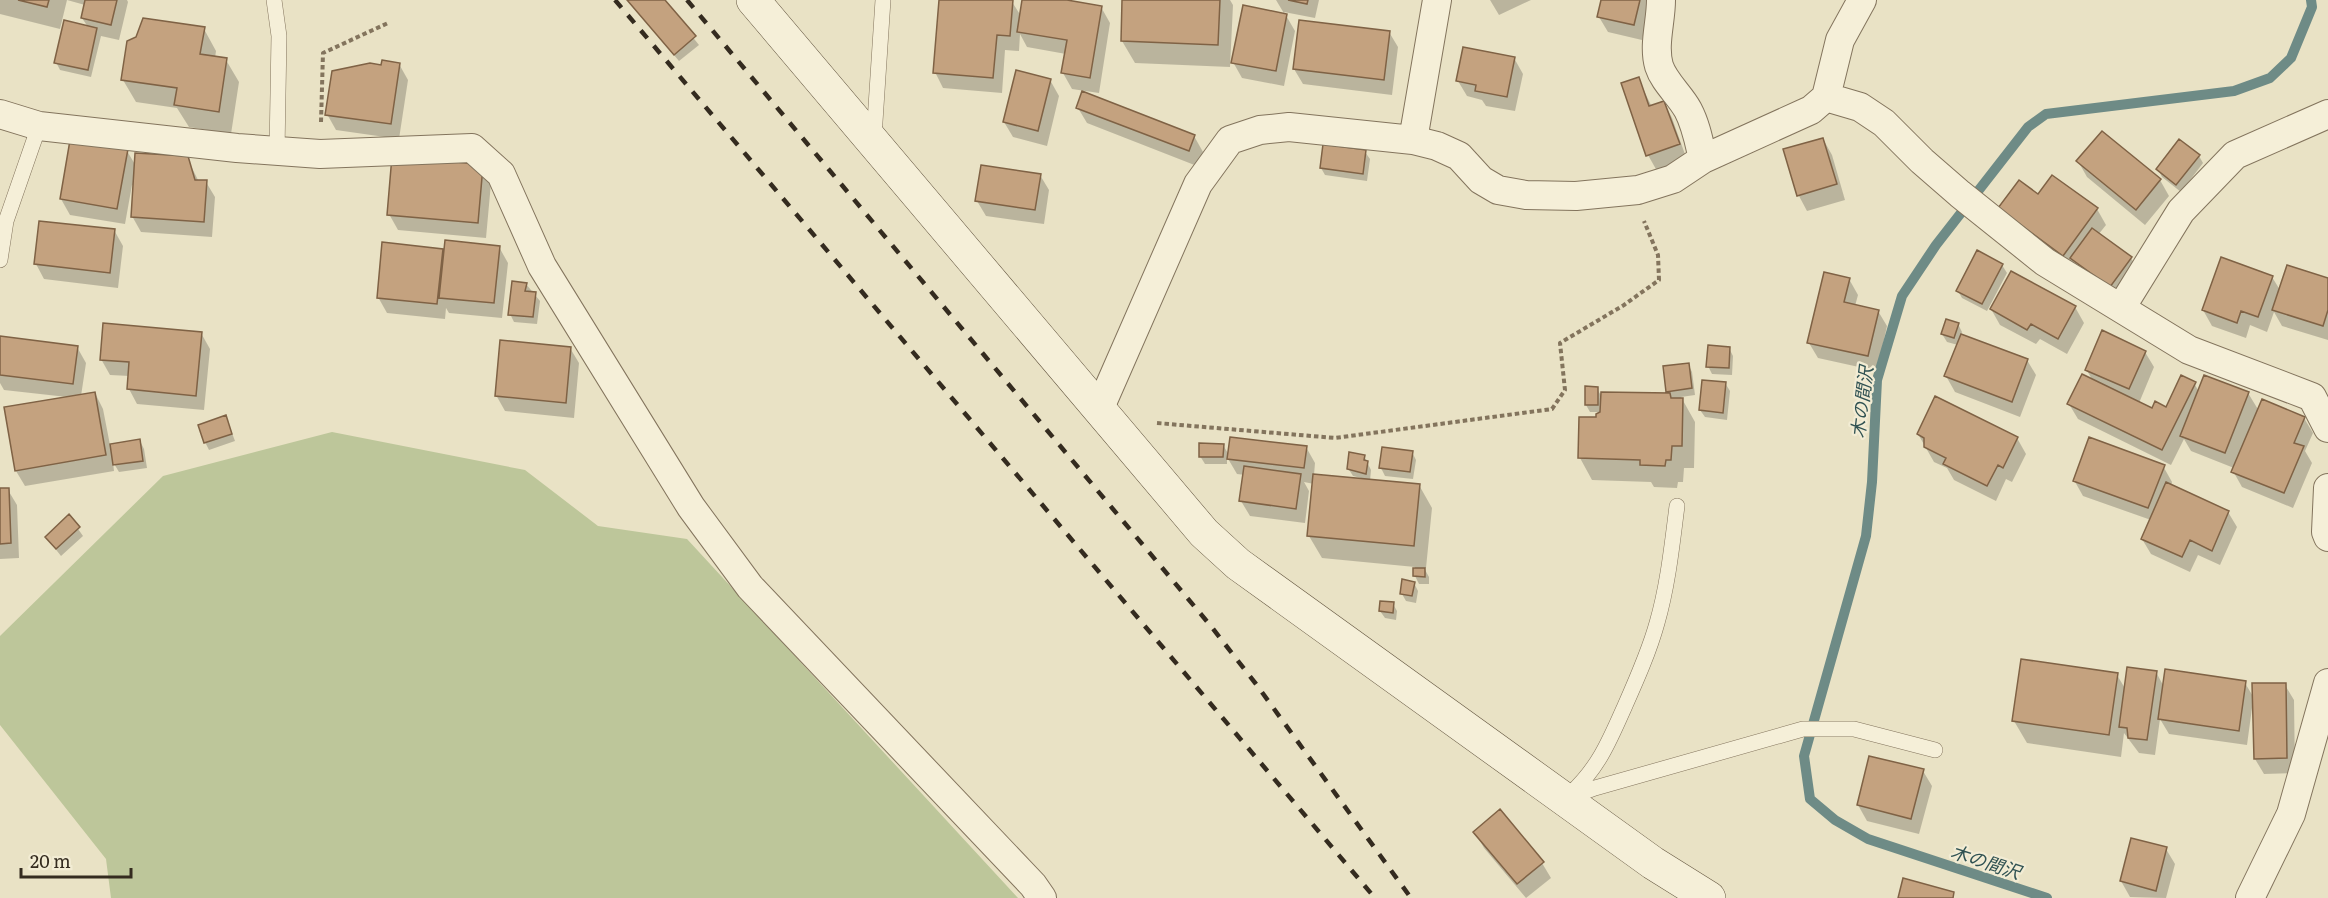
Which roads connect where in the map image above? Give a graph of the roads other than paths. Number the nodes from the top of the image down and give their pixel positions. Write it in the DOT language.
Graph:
graph roads {
  1 [pos="274,0"];
  2 [pos="753,0"];
  3 [pos="883,0"];
  4 [pos="1437,0"];
  5 [pos="1661,0"];
  6 [pos="1862,0"];
  7 [pos="1826,97"];
  8 [pos="0,114"];
  9 [pos="2328,114"];
  10 [pos="39,126"];
  11 [pos="1413,140"];
  12 [pos="874,143"];
  13 [pos="277,151"];
  14 [pos="1703,159"];
  15 [pos="0,260"];
  16 [pos="2121,308"];
  17 [pos="1102,414"];
  18 [pos="2328,428"];
  19 [pos="2328,488"];
  20 [pos="1677,506"];
  21 [pos="2328,537"];
  22 [pos="2328,683"];
  23 [pos="1935,750"];
  24 [pos="1565,799"];
  25 [pos="1042,898"];
  26 [pos="1709,898"];
  27 [pos="2250,898"];
  1 -- 13 [label="lane"];
  2 -- 12 [label="street"];
  3 -- 12 [label="lane"];
  4 -- 11 [label="street"];
  5 -- 14 [label="street"];
  6 -- 7 [label="street"];
  7 -- 14 [label="street"];
  7 -- 16 [label="street"];
  8 -- 10 [label="street"];
  9 -- 16 [label="street"];
  10 -- 13 [label="street"];
  10 -- 15 [label="lane"];
  11 -- 14 [label="street"];
  11 -- 17 [label="street"];
  12 -- 17 [label="street"];
  13 -- 25 [label="street"];
  16 -- 18 [label="street"];
  17 -- 24 [label="street"];
  19 -- 21 [label="street"];
  20 -- 24 [label="lane"];
  22 -- 27 [label="street"];
  23 -- 24 [label="lane"];
  24 -- 26 [label="street"];
}
